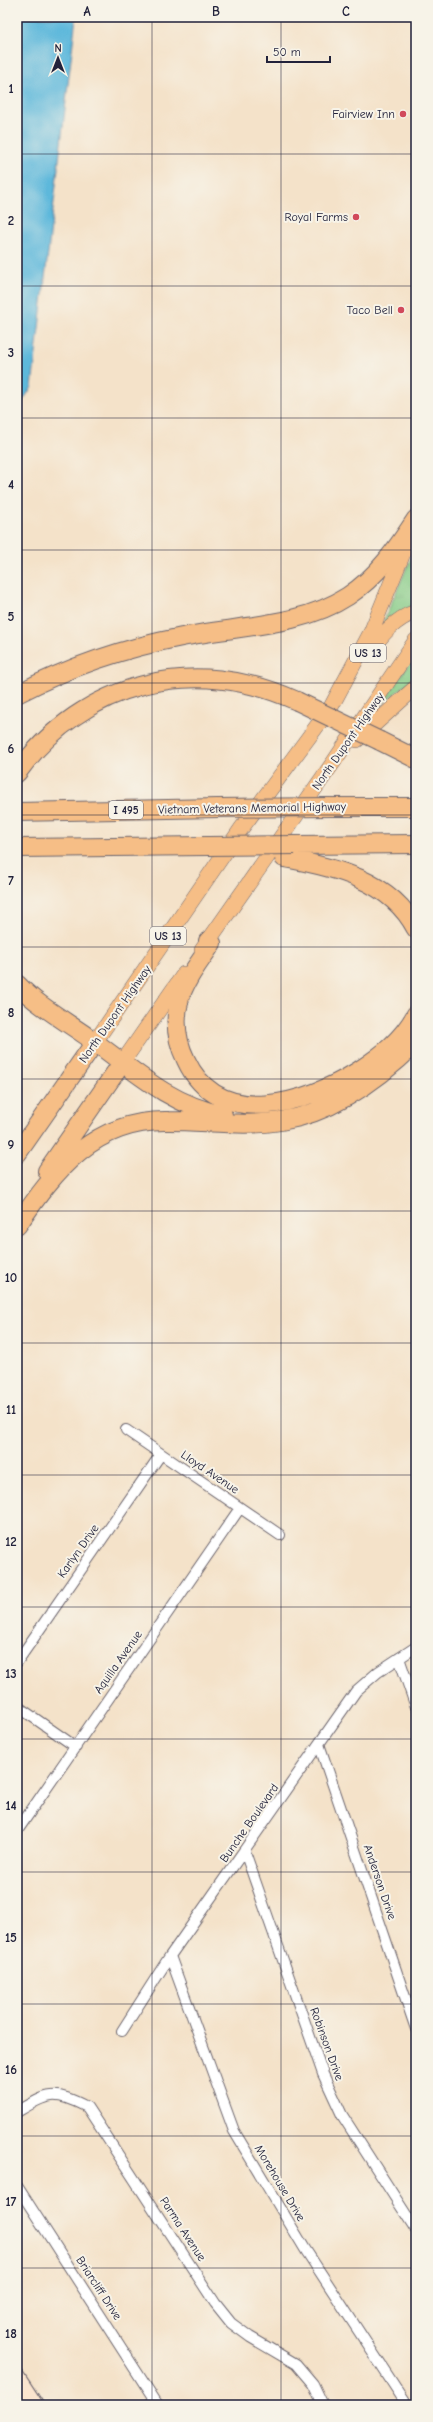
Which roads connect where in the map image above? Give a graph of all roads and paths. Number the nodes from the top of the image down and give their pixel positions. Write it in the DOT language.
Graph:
graph roads {
  1 [pos="416,521"];
  2 [pos="416,612"];
  3 [pos="416,640"];
  4 [pos="416,687"];
  5 [pos="17,694"];
  6 [pos="331,706"];
  7 [pos="416,759"];
  8 [pos="335,760"];
  9 [pos="17,774"];
  10 [pos="416,807"];
  11 [pos="26,811"];
  12 [pos="416,844"];
  13 [pos="17,848"];
  14 [pos="289,851"];
  15 [pos="416,929"];
  16 [pos="208,941"];
  17 [pos="17,984"];
  18 [pos="416,1014"];
  19 [pos="95,1042"];
  20 [pos="416,1043"];
  21 [pos="122,1063"];
  22 [pos="321,1108"];
  23 [pos="17,1154"];
  24 [pos="17,1214"];
  25 [pos="17,1226"];
  26 [pos="126,1430"];
  27 [pos="161,1454"];
  28 [pos="240,1508"];
  29 [pos="280,1535"];
  30 [pos="416,1647"];
  31 [pos="399,1658"];
  32 [pos="17,1662"];
  33 [pos="17,1706"];
  34 [pos="416,1707"];
  35 [pos="319,1744"];
  36 [pos="76,1747"];
  37 [pos="17,1831"];
  38 [pos="245,1852"];
  39 [pos="170,1956"];
  40 [pos="416,2028"];
  41 [pos="122,2031"];
  42 [pos="17,2112"];
  43 [pos="17,2186"];
  44 [pos="416,2230"];
  45 [pos="17,2376"];
  46 [pos="17,2397"];
  47 [pos="22,2405"];
  48 [pos="36,2405"];
  49 [pos="158,2405"];
  50 [pos="323,2405"];
  51 [pos="406,2405"];
  1 -- 5 [label="highway"];
  1 -- 6 [label="main road, North Dupont Highway"];
  2 -- 6 [label="main road, US 13"];
  3 -- 8 [label="main road, North Dupont Highway"];
  4 -- 8 [label="main road, US 13"];
  6 -- 19 [label="main road, North Dupont Highway / US 13"];
  7 -- 9 [label="highway, bridge"];
  8 -- 16 [label="main road, North Dupont Highway / US 13"];
  10 -- 11 [label="highway, Vietnam Veterans Memorial Highway / I 495, bridge"];
  12 -- 14 [label="highway"];
  13 -- 14 [label="highway, bridge"];
  14 -- 15 [label="highway"];
  16 -- 18 [label="highway"];
  16 -- 21 [label="main road, North Dupont Highway / US 13"];
  17 -- 19 [label="highway"];
  19 -- 21 [label="highway"];
  19 -- 23 [label="highway, North Dupont Highway / US 13"];
  20 -- 22 [label="highway"];
  21 -- 22 [label="highway"];
  21 -- 24 [label="highway, North Dupont Highway / US 13"];
  22 -- 25 [label="highway"];
  26 -- 27 [label="street, Lloyd Avenue"];
  27 -- 28 [label="street, Lloyd Avenue"];
  27 -- 32 [label="street, Karlyn Drive"];
  28 -- 29 [label="street, Lloyd Avenue"];
  28 -- 36 [label="street, Aquilla Avenue"];
  30 -- 31 [label="street, Bunche Boulevard"];
  31 -- 34 [label="street"];
  31 -- 35 [label="street, Bunche Boulevard"];
  33 -- 36 [label="street"];
  35 -- 38 [label="street, Bunche Boulevard"];
  35 -- 40 [label="street, Anderson Drive"];
  36 -- 37 [label="street, Aquilla Avenue"];
  38 -- 39 [label="street, Bunche Boulevard"];
  38 -- 44 [label="street, Robinson Drive"];
  39 -- 41 [label="street, Bunche Boulevard"];
  39 -- 51 [label="street, Morehouse Drive"];
  42 -- 50 [label="street, Parma Avenue"];
  43 -- 49 [label="street, Briarcliff Drive"];
  45 -- 48 [label="street"];
  46 -- 47 [label="street"];
}
